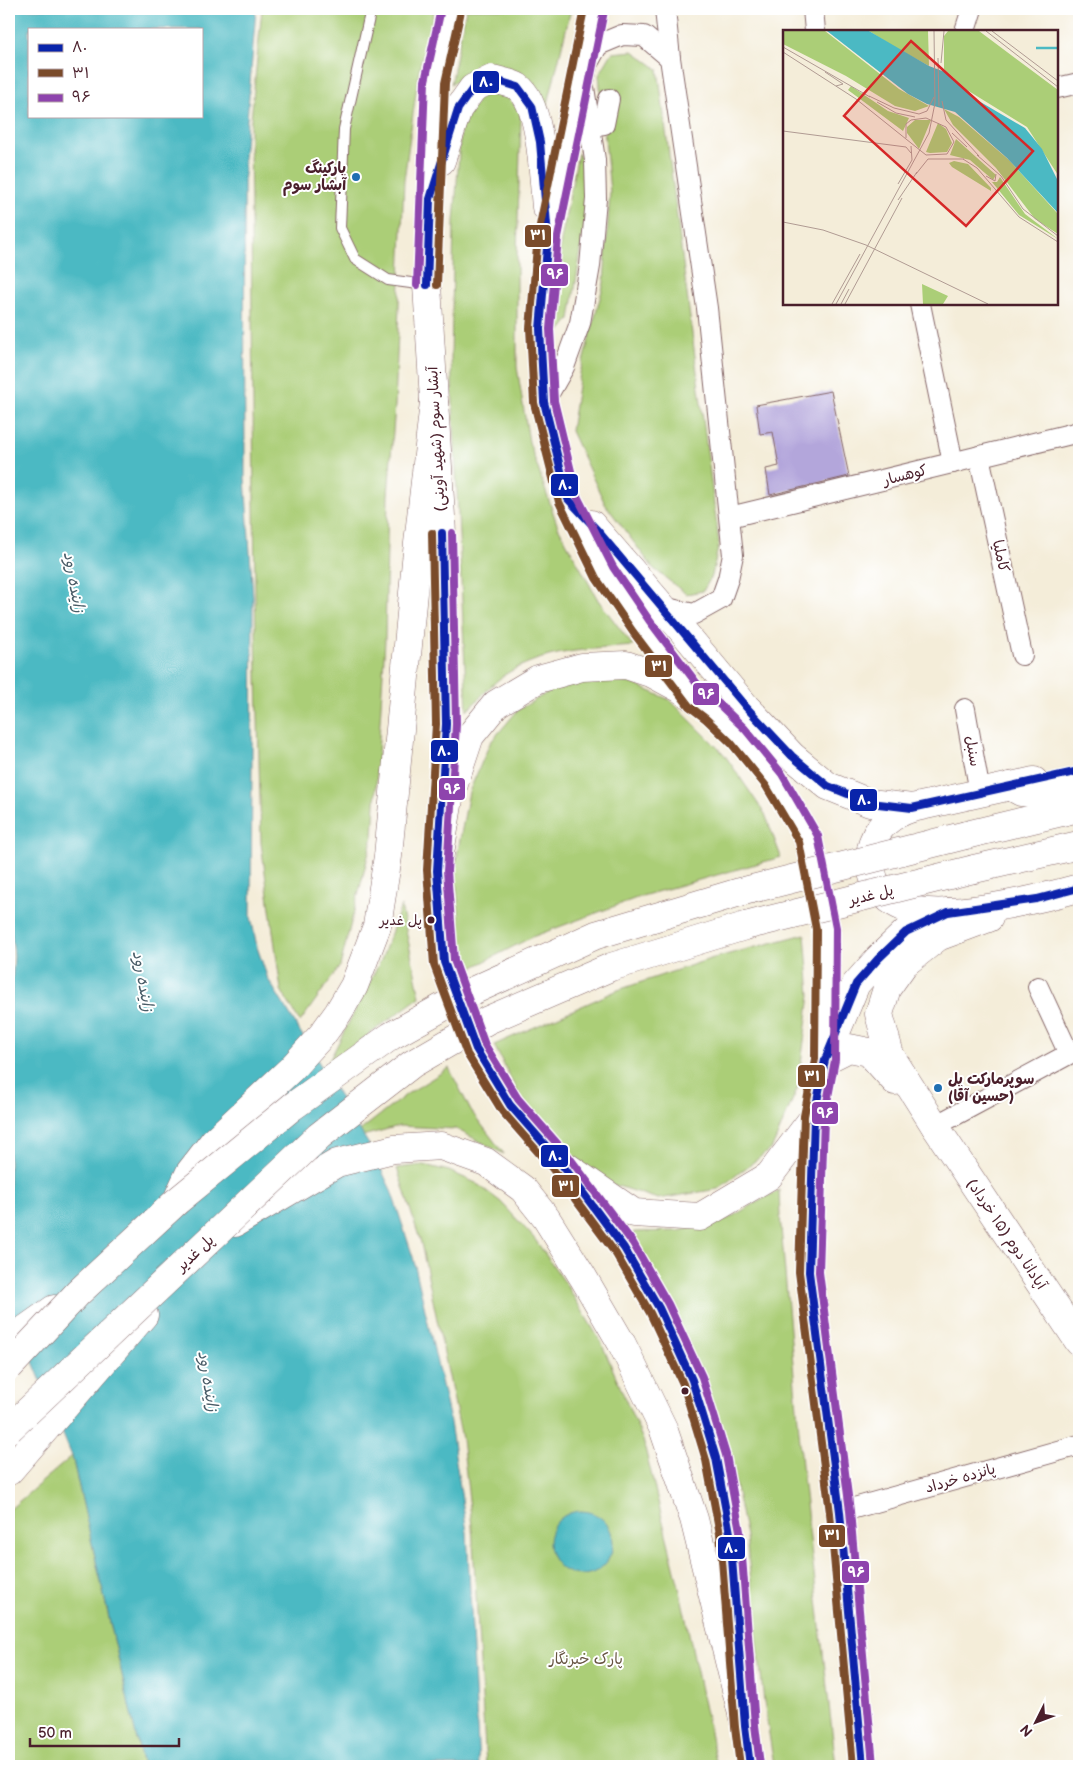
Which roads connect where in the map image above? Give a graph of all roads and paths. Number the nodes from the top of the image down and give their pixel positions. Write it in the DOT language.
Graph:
graph roads {
  1 [pos="371,9"];
  2 [pos="451,9"];
  3 [pos="594,9"];
  4 [pos="665,9"];
  5 [pos="813,9"];
  6 [pos="972,9"];
  7 [pos="816,30"];
  8 [pos="965,30"];
  9 [pos="670,58"];
  10 [pos="582,74"];
  11 [pos="1079,83"];
  12 [pos="1058,88"];
  13 [pos="609,99"];
  14 [pos="590,126"];
  15 [pos="430,199"];
  16 [pos="548,236"];
  17 [pos="427,285"];
  18 [pos="920,305"];
  19 [pos="434,402"];
  20 [pos="544,402"];
  21 [pos="1079,432"];
  22 [pos="979,456"];
  23 [pos="953,463"];
  24 [pos="568,499"];
  25 [pos="730,517"];
  26 [pos="662,607"];
  27 [pos="1022,655"];
  28 [pos="696,700"];
  29 [pos="965,709"];
  30 [pos="1079,771"];
  31 [pos="1079,783"];
  32 [pos="1010,786"];
  33 [pos="980,793"];
  34 [pos="912,808"];
  35 [pos="1079,808"];
  36 [pos="1079,845"];
  37 [pos="437,871"];
  38 [pos="1079,888"];
  39 [pos="1037,899"];
  40 [pos="948,912"];
  41 [pos="1038,987"];
  42 [pos="824,1060"];
  43 [pos="814,1117"];
  44 [pos="935,1126"];
  45 [pos="560,1162"];
  46 [pos="176,1202"];
  47 [pos="212,1237"];
  48 [pos="78,1293"];
  49 [pos="9,1341"];
  50 [pos="1079,1342"];
  51 [pos="9,1367"];
  52 [pos="9,1429"];
  53 [pos="1079,1444"];
  54 [pos="11,1469"];
  55 [pos="840,1512"];
  56 [pos="745,1726"];
  57 [pos="750,1766"];
  58 [pos="863,1766"];
  1 -- 17 [label="lane"];
  2 -- 15 [label="main road, آبشار سوم (شهید آوینی)"];
  3 -- 10 [label="main road"];
  4 -- 9 [label="street"];
  5 -- 7 [label="street"];
  6 -- 8 [label="street"];
  9 -- 10 [label="street"];
  9 -- 25 [label="street"];
  10 -- 14 [label="street"];
  10 -- 16 [label="main road"];
  11 -- 12 [label="street"];
  13 -- 14 [label="street"];
  14 -- 20 [label="street"];
  15 -- 16 [label="main road"];
  15 -- 17 [label="main road, آبشار سوم (شهید آوینی)"];
  16 -- 20 [label="main road"];
  17 -- 19 [label="main road, آبشار سوم (شهید آوینی)"];
  18 -- 23 [label="street"];
  19 -- 37 [label="main road, آبشار سوم (شهید آوینی)"];
  19 -- 46 [label="main road"];
  20 -- 24 [label="main road"];
  21 -- 22 [label="street, کوهسار"];
  22 -- 23 [label="street, کوهسار"];
  22 -- 27 [label="street, کاملیا"];
  23 -- 25 [label="street, کوهسار"];
  24 -- 26 [label="main road"];
  24 -- 28 [label="main road"];
  25 -- 26 [label="street"];
  26 -- 34 [label="main road"];
  28 -- 37 [label="main road"];
  28 -- 42 [label="main road"];
  29 -- 33 [label="street, سنبل"];
  30 -- 32 [label="main road"];
  31 -- 32 [label="main road"];
  32 -- 33 [label="main road"];
  33 -- 34 [label="main road"];
  34 -- 40 [label="main road"];
  35 -- 46 [label="main road, bridge"];
  36 -- 47 [label="main road, پل غدیر, bridge"];
  37 -- 45 [label="main road"];
  38 -- 39 [label="main road"];
  39 -- 40 [label="main road"];
  39 -- 44 [label="main road"];
  40 -- 42 [label="main road"];
  41 -- 44 [label="street"];
  42 -- 43 [label="main road"];
  42 -- 44 [label="main road"];
  43 -- 45 [label="main road"];
  43 -- 55 [label="main road"];
  44 -- 50 [label="main road, آپادانا دوم (۱۵ خرداد)"];
  45 -- 56 [label="main road"];
  46 -- 48 [label="main road, bridge"];
  47 -- 52 [label="main road, پل غدیر, bridge"];
  47 -- 54 [label="main road, bridge"];
  47 -- 56 [label="main road, bridge"];
  48 -- 49 [label="main road, bridge"];
  48 -- 51 [label="main road, bridge"];
  53 -- 55 [label="street, پانزده خرداد"];
  55 -- 58 [label="main road"];
  56 -- 57 [label="main road"];
}
